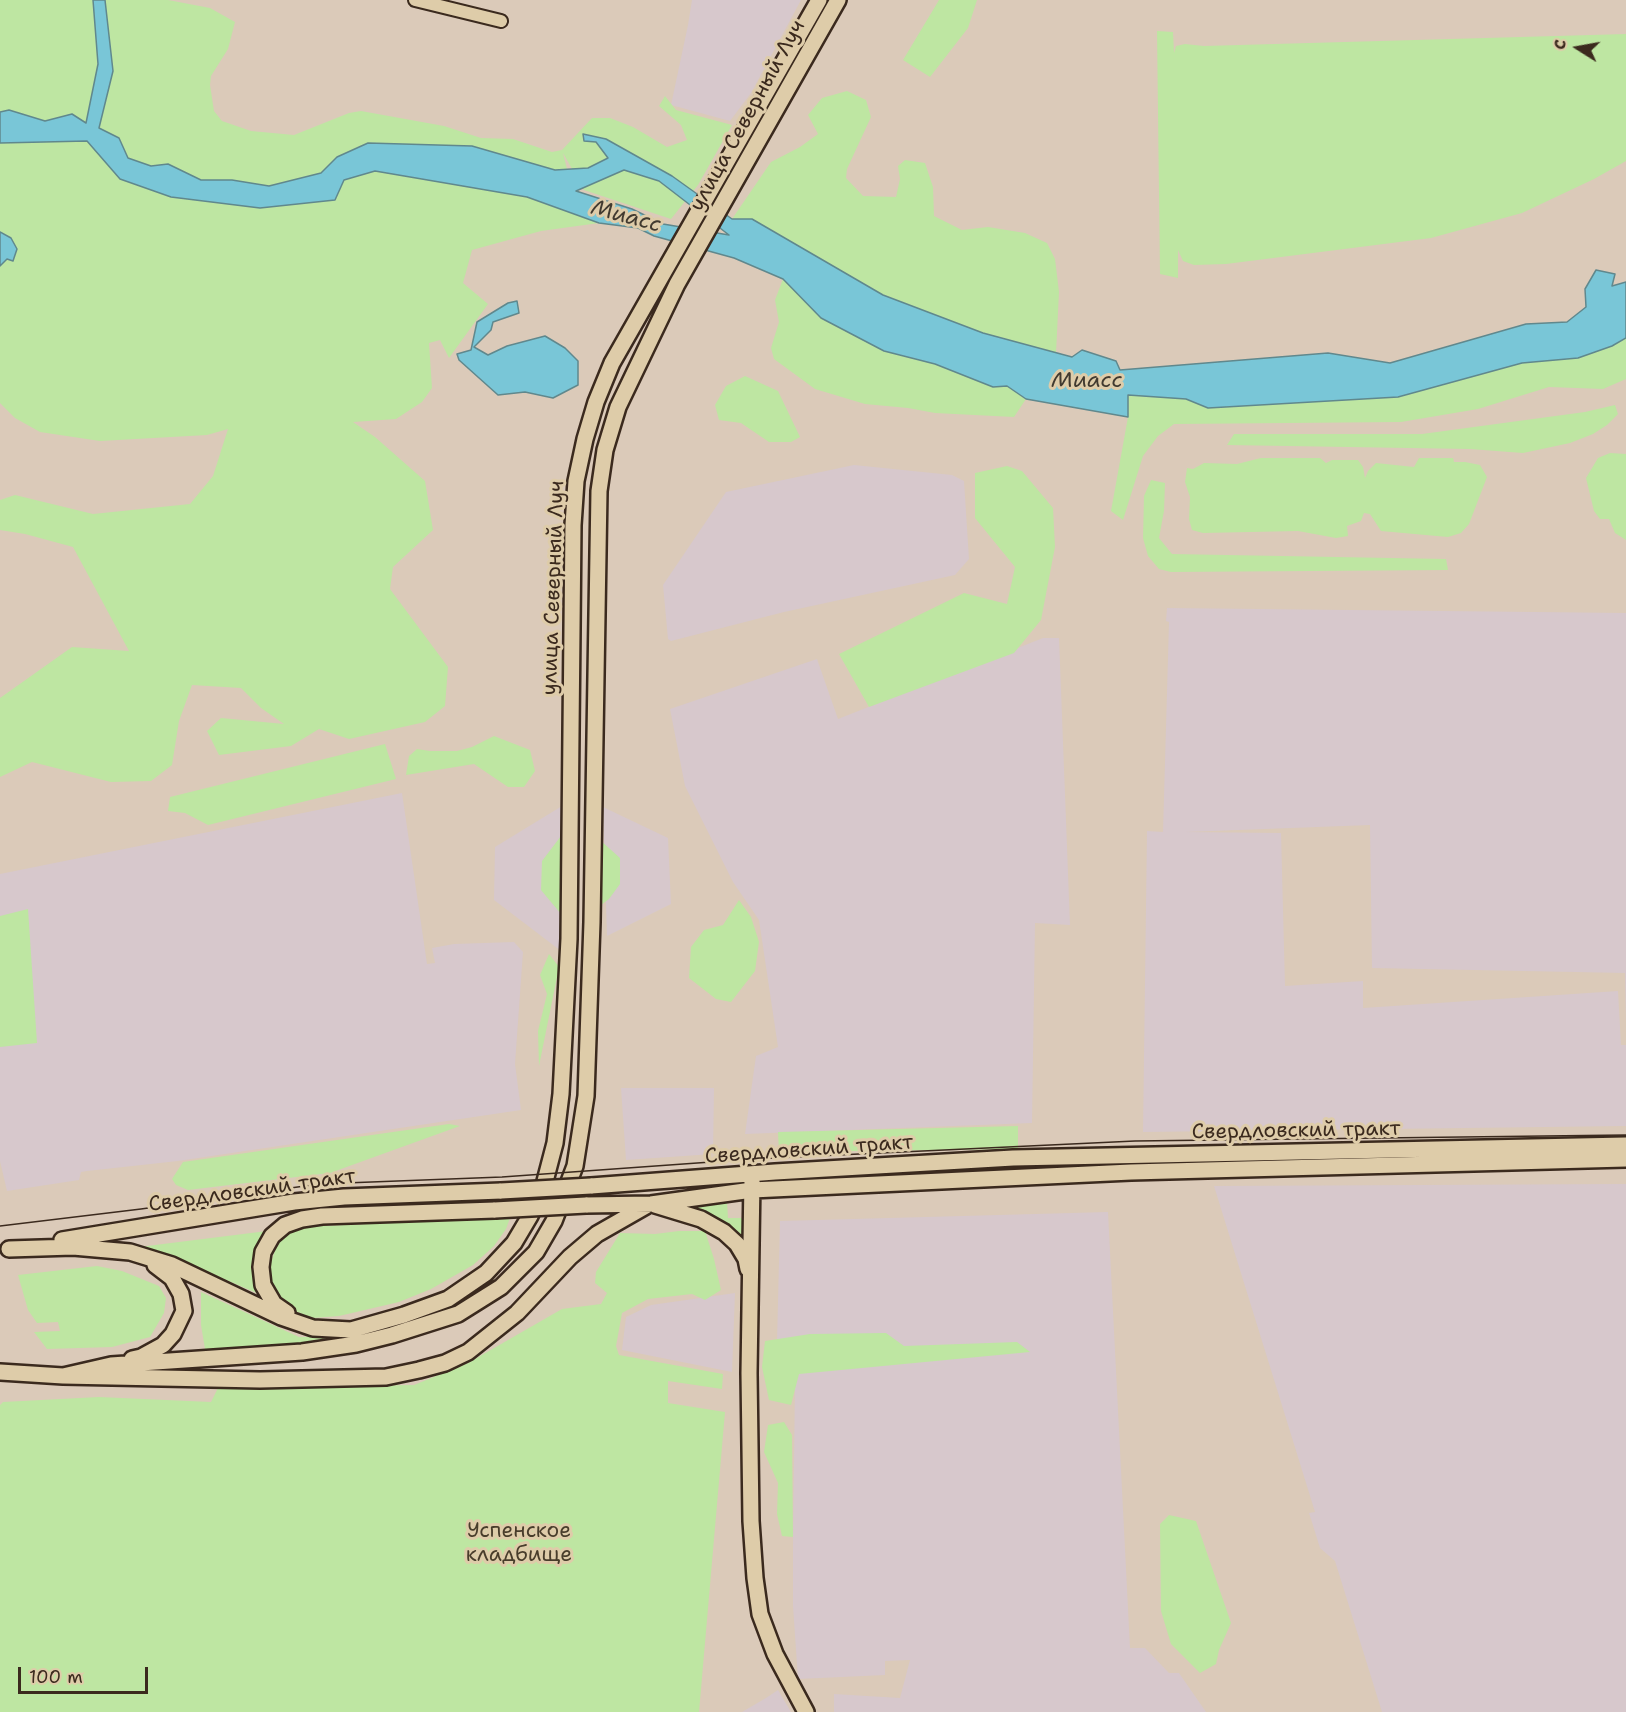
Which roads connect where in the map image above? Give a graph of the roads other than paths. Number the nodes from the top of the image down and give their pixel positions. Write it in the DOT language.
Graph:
graph roads {
  1 [pos="819,0"];
  2 [pos="838,0"];
  3 [pos="423,1"];
  4 [pos="501,21"];
  5 [pos="1626,1145"];
  6 [pos="1626,1160"];
  7 [pos="753,1174"];
  8 [pos="752,1190"];
  9 [pos="651,1204"];
  10 [pos="4,1250"];
  11 [pos="130,1252"];
  12 [pos="750,1281"];
  13 [pos="313,1328"];
  14 [pos="111,1365"];
  15 [pos="0,1372"];
  16 [pos="63,1376"];
  17 [pos="807,1712"];
  1 -- 13 [label="main road, улица Северный Луч"];
  2 -- 14 [label="main road, улица Северный Луч"];
  3 -- 4 [label="street"];
  5 -- 7 [label="main road, Свердловский тракт"];
  6 -- 8 [label="main road, Свердловский тракт"];
  7 -- 8 [label="main road"];
  7 -- 10 [label="main road, Свердловский тракт, bridge"];
  8 -- 9 [label="main road, Свердловский тракт"];
  8 -- 12 [label="main road"];
  9 -- 12 [label="main road"];
  9 -- 13 [label="main road, Свердловский тракт, bridge"];
  9 -- 16 [label="main road, Свердловский тракт"];
  10 -- 11 [label="main road"];
  11 -- 13 [label="main road"];
  11 -- 14 [label="main road"];
  12 -- 17 [label="main road"];
  14 -- 16 [label="main road"];
  15 -- 16 [label="main road, Свердловский тракт"];
}
